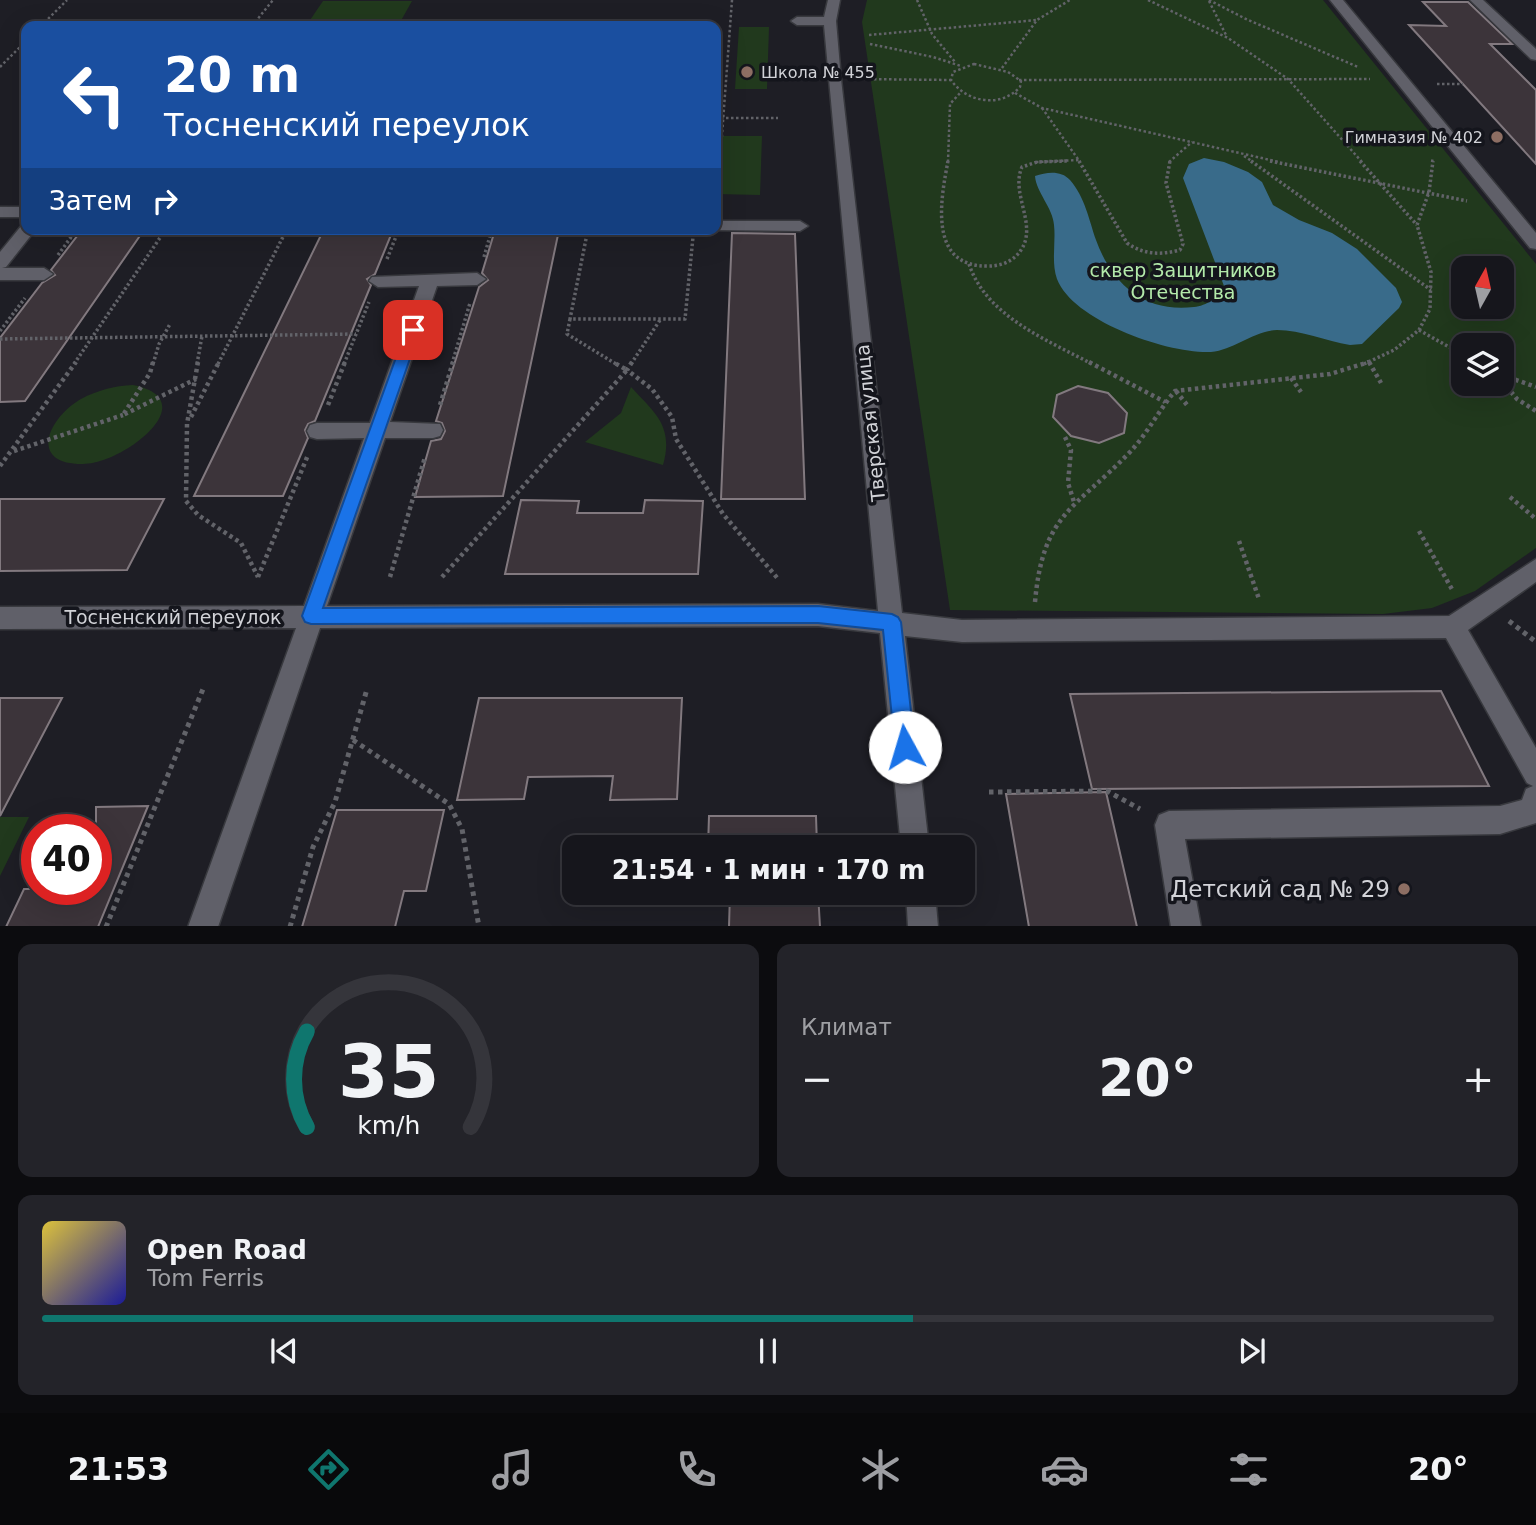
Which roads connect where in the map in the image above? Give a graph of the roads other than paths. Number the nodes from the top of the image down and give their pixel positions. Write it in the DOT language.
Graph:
graph roads {
  1 [pos="834,0"];
  2 [pos="1336,0"];
  3 [pos="1476,0"];
  4 [pos="797,21"];
  5 [pos="830,21"];
  6 [pos="1536,57"];
  7 [pos="0,212"];
  8 [pos="21,212"];
  9 [pos="721,226"];
  10 [pos="800,226"];
  11 [pos="23,235"];
  12 [pos="1536,244"];
  13 [pos="0,263"];
  14 [pos="0,274"];
  15 [pos="44,274"];
  16 [pos="477,279"];
  17 [pos="430,280"];
  18 [pos="378,281"];
  19 [pos="377,430"];
  20 [pos="433,430"];
  21 [pos="317,431"];
  22 [pos="1536,569"];
  23 [pos="311,616"];
  24 [pos="0,618"];
  25 [pos="892,622"];
  26 [pos="1452,627"];
  27 [pos="1536,774"];
  28 [pos="1536,799"];
  29 [pos="914,835"];
  30 [pos="921,905"];
  31 [pos="204,926"];
  32 [pos="923,926"];
  33 [pos="1186,926"];
  1 -- 5 [label="street, Тверская улица"];
  2 -- 12 [label="street"];
  3 -- 6 [label="street"];
  4 -- 5 [label="street"];
  5 -- 25 [label="street, Тверская улица"];
  7 -- 8 [label="street"];
  9 -- 10 [label="street"];
  11 -- 13 [label="street"];
  14 -- 15 [label="street"];
  16 -- 17 [label="street"];
  17 -- 18 [label="street"];
  17 -- 19 [label="street"];
  19 -- 20 [label="street"];
  19 -- 21 [label="street"];
  19 -- 23 [label="street"];
  22 -- 26 [label="street"];
  23 -- 24 [label="street, Тосненский переулок"];
  23 -- 25 [label="street, Тосненский переулок"];
  23 -- 31 [label="street"];
  25 -- 26 [label="street, Тосненский переулок"];
  25 -- 29 [label="street, Тверская улица"];
  26 -- 27 [label="street"];
  28 -- 33 [label="street"];
  30 -- 32 [label="street"];
}
